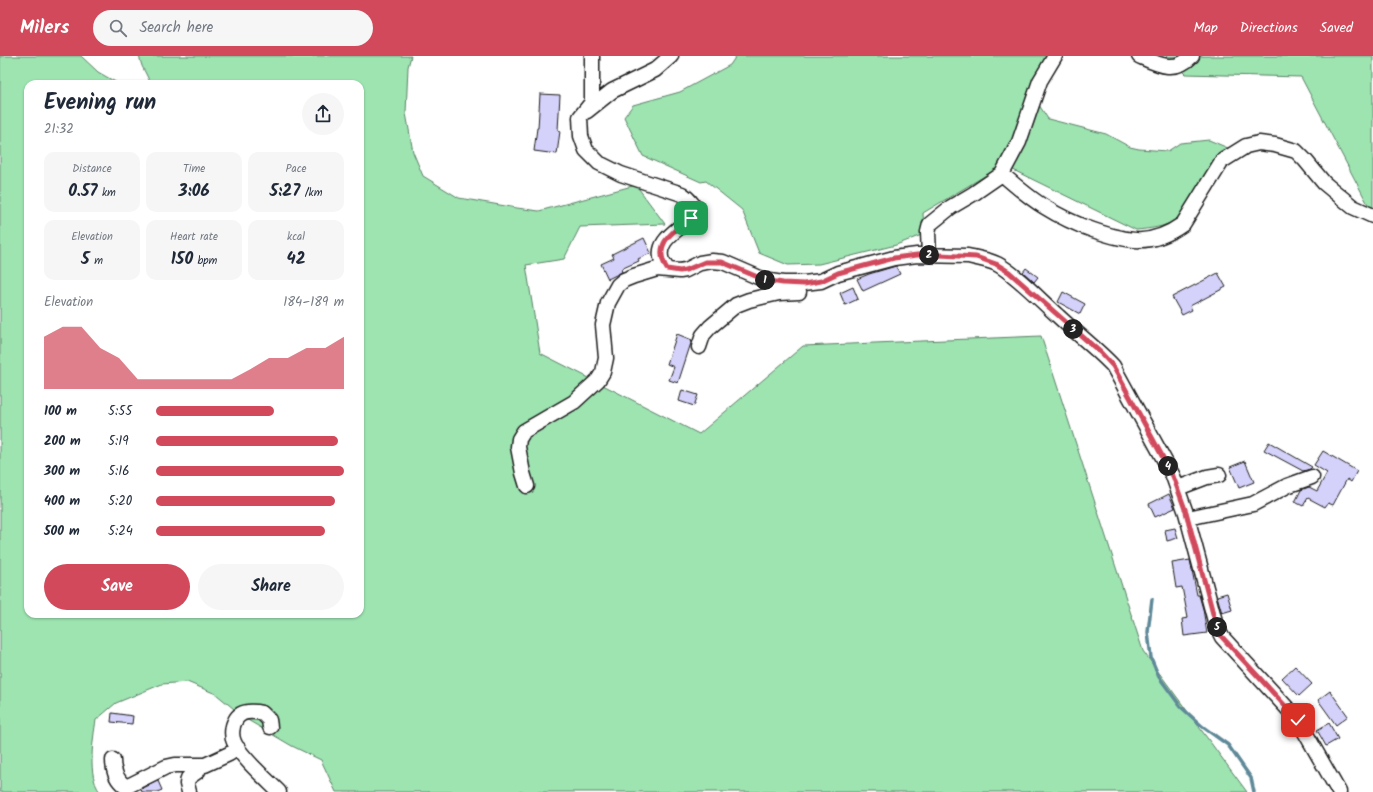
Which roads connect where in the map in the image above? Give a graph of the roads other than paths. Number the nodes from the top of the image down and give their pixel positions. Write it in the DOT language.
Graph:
graph roads {
  1 [pos="592,56"];
  2 [pos="671,56"];
  3 [pos="1055,56"];
  4 [pos="1138,56"];
  5 [pos="1192,56"];
  6 [pos="583,114"];
  7 [pos="1002,174"];
  8 [pos="1373,216"];
  9 [pos="929,255"];
  10 [pos="667,269"];
  11 [pos="808,283"];
  12 [pos="699,347"];
  13 [pos="1220,475"];
  14 [pos="1312,476"];
  15 [pos="527,486"];
  16 [pos="1178,488"];
  17 [pos="1188,518"];
  18 [pos="270,727"];
  19 [pos="238,748"];
  20 [pos="113,760"];
  21 [pos="200,766"];
  22 [pos="189,792"];
  23 [pos="279,792"];
  24 [pos="1339,792"];
  1 -- 6 [label="street"];
  2 -- 6 [label="street"];
  3 -- 7 [label="street"];
  4 -- 5 [label="street"];
  6 -- 10 [label="street"];
  7 -- 8 [label="street"];
  7 -- 9 [label="street"];
  9 -- 11 [label="street"];
  9 -- 16 [label="street"];
  10 -- 11 [label="street"];
  10 -- 15 [label="street"];
  11 -- 12 [label="street"];
  13 -- 16 [label="street"];
  14 -- 17 [label="street"];
  16 -- 17 [label="street"];
  17 -- 24 [label="street"];
  18 -- 19 [label="street"];
  19 -- 21 [label="street"];
  19 -- 23 [label="street"];
  20 -- 21 [label="street"];
  21 -- 22 [label="street"];
}
